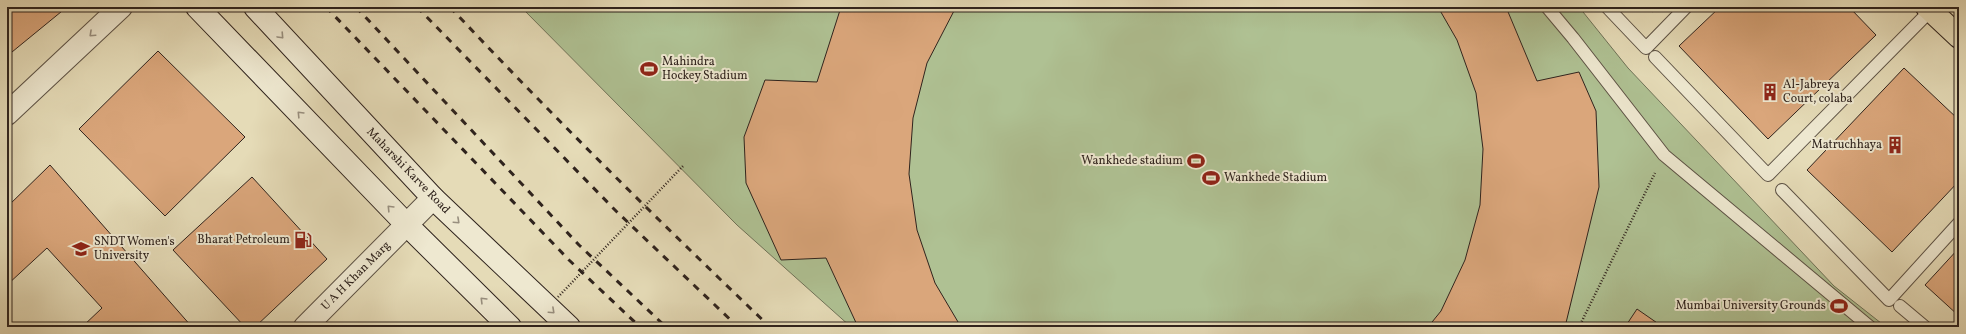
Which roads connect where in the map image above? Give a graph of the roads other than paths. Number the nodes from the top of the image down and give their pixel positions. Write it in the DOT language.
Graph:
graph roads {
  1 [pos="121,7"];
  2 [pos="197,7"];
  3 [pos="255,7"];
  4 [pos="1546,7"];
  5 [pos="1607,7"];
  6 [pos="1686,7"];
  7 [pos="1929,9"];
  8 [pos="1959,37"];
  9 [pos="1654,57"];
  10 [pos="7,114"];
  11 [pos="1782,190"];
  12 [pos="433,198"];
  13 [pos="1959,223"];
  14 [pos="407,225"];
  15 [pos="1900,306"];
  16 [pos="305,327"];
  17 [pos="510,327"];
  18 [pos="569,327"];
  19 [pos="1870,327"];
  20 [pos="1925,327"];
  1 -- 10 [label="main road, one-way"];
  14 -- 2 [label="main road, one-way"];
  3 -- 12 [label="main road, Maharshi Karve Road, one-way"];
  4 -- 19 [label="lane"];
  5 -- 6 [label="lane"];
  7 -- 8 [label="main road"];
  7 -- 9 [label="lane"];
  11 -- 13 [label="lane"];
  12 -- 14 [label="main road, U A H Khan Marg"];
  12 -- 18 [label="main road, Maharshi Karve Road, one-way"];
  14 -- 16 [label="main road, U A H Khan Marg"];
  17 -- 14 [label="main road, one-way"];
  15 -- 20 [label="lane"];
}
